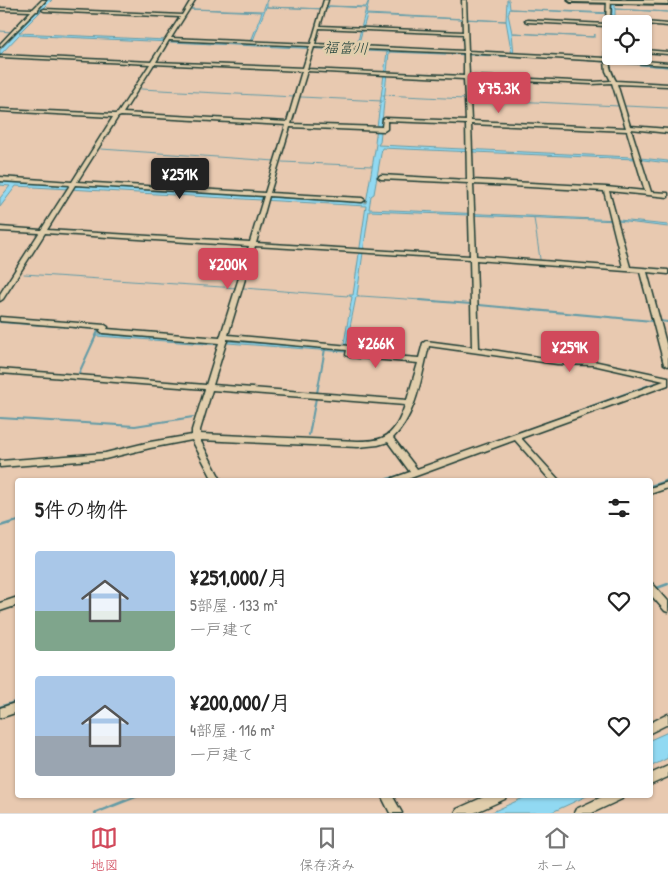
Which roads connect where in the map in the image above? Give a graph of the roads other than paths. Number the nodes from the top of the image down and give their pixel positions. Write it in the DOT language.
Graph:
graph roads {
  1 [pos="44,0"];
  2 [pos="193,0"];
  3 [pos="326,0"];
  4 [pos="464,0"];
  5 [pos="571,0"];
  6 [pos="609,1"];
  7 [pos="668,2"];
  8 [pos="0,9"];
  9 [pos="36,10"];
  10 [pos="44,10"];
  11 [pos="610,15"];
  12 [pos="183,16"];
  13 [pos="527,21"];
  14 [pos="602,22"];
  15 [pos="652,24"];
  16 [pos="668,25"];
  17 [pos="318,27"];
  18 [pos="466,33"];
  19 [pos="167,41"];
  20 [pos="0,46"];
  21 [pos="312,47"];
  22 [pos="652,52"];
  23 [pos="668,53"];
  24 [pos="466,54"];
  25 [pos="1,57"];
  26 [pos="602,62"];
  27 [pos="153,63"];
  28 [pos="652,63"];
  29 [pos="668,64"];
  30 [pos="607,65"];
  31 [pos="306,71"];
  32 [pos="467,78"];
  33 [pos="614,82"];
  34 [pos="668,85"];
  35 [pos="0,110"];
  36 [pos="118,115"];
  37 [pos="469,122"];
  38 [pos="289,125"];
  39 [pos="628,128"];
  40 [pos="668,131"];
  41 [pos="381,177"];
  42 [pos="0,179"];
  43 [pos="471,182"];
  44 [pos="72,186"];
  45 [pos="606,189"];
  46 [pos="648,192"];
  47 [pos="668,195"];
  48 [pos="267,198"];
  49 [pos="362,200"];
  50 [pos="0,229"];
  51 [pos="43,231"];
  52 [pos="253,245"];
  53 [pos="473,258"];
  54 [pos="627,269"];
  55 [pos="643,270"];
  56 [pos="668,272"];
  57 [pos="0,299"];
  58 [pos="0,319"];
  59 [pos="224,339"];
  60 [pos="476,350"];
  61 [pos="421,361"];
  62 [pos="668,364"];
  63 [pos="0,371"];
  64 [pos="668,381"];
  65 [pos="210,386"];
  66 [pos="409,403"];
  67 [pos="195,437"];
  68 [pos="389,438"];
  69 [pos="517,438"];
  70 [pos="0,464"];
  71 [pos="416,474"];
  72 [pos="216,478"];
  73 [pos="403,478"];
  74 [pos="553,478"];
  75 [pos="668,485"];
  76 [pos="653,490"];
  77 [pos="653,590"];
  78 [pos="15,603"];
  79 [pos="0,607"];
  80 [pos="668,608"];
  81 [pos="15,708"];
  82 [pos="0,713"];
  83 [pos="668,719"];
  84 [pos="653,726"];
  85 [pos="668,771"];
  86 [pos="653,778"];
  87 [pos="388,798"];
  88 [pos="494,798"];
  89 [pos="612,798"];
  90 [pos="396,813"];
  91 [pos="461,813"];
  92 [pos="580,813"];
  1 -- 9 [label="street"];
  2 -- 12 [label="street"];
  3 -- 17 [label="street"];
  4 -- 18 [label="street"];
  5 -- 6 [label="main road"];
  6 -- 7 [label="main road"];
  6 -- 11 [label="street"];
  8 -- 9 [label="street"];
  9 -- 20 [label="street"];
  10 -- 12 [label="street"];
  12 -- 19 [label="street"];
  13 -- 14 [label="street"];
  15 -- 16 [label="street"];
  17 -- 18 [label="street"];
  17 -- 21 [label="street"];
  18 -- 24 [label="street"];
  19 -- 21 [label="street"];
  19 -- 27 [label="street"];
  21 -- 24 [label="street"];
  21 -- 31 [label="street"];
  22 -- 23 [label="street"];
  24 -- 26 [label="street"];
  24 -- 32 [label="street"];
  25 -- 27 [label="street"];
  27 -- 31 [label="street"];
  27 -- 36 [label="street"];
  28 -- 29 [label="street"];
  30 -- 33 [label="street"];
  31 -- 32 [label="street"];
  31 -- 38 [label="street"];
  32 -- 33 [label="street"];
  32 -- 37 [label="street"];
  33 -- 34 [label="street"];
  33 -- 39 [label="street"];
  35 -- 36 [label="street"];
  36 -- 38 [label="street"];
  36 -- 44 [label="street"];
  37 -- 38 [label="street"];
  37 -- 39 [label="street"];
  37 -- 43 [label="street"];
  38 -- 48 [label="street"];
  39 -- 40 [label="street"];
  39 -- 46 [label="street"];
  41 -- 43 [label="street"];
  42 -- 44 [label="street"];
  43 -- 45 [label="street"];
  43 -- 53 [label="street"];
  44 -- 48 [label="street"];
  44 -- 51 [label="street"];
  45 -- 46 [label="street"];
  45 -- 54 [label="street"];
  46 -- 47 [label="street"];
  48 -- 49 [label="street"];
  48 -- 52 [label="street"];
  50 -- 51 [label="street"];
  51 -- 52 [label="street"];
  51 -- 57 [label="street"];
  52 -- 53 [label="street"];
  52 -- 59 [label="street"];
  53 -- 54 [label="street"];
  53 -- 60 [label="street"];
  54 -- 55 [label="street"];
  55 -- 56 [label="street"];
  55 -- 62 [label="street"];
  58 -- 59 [label="street"];
  59 -- 61 [label="street"];
  59 -- 65 [label="street"];
  60 -- 61 [label="street"];
  60 -- 64 [label="street"];
  61 -- 66 [label="street"];
  63 -- 65 [label="street"];
  64 -- 69 [label="street"];
  65 -- 66 [label="street"];
  65 -- 67 [label="street"];
  66 -- 68 [label="street"];
  67 -- 68 [label="street"];
  67 -- 70 [label="street"];
  67 -- 72 [label="street"];
  68 -- 71 [label="street"];
  69 -- 71 [label="street"];
  69 -- 74 [label="street"];
  71 -- 73 [label="street"];
  75 -- 76 [label="street"];
  77 -- 80 [label="street"];
  78 -- 79 [label="street"];
  81 -- 82 [label="street"];
  83 -- 84 [label="street"];
  85 -- 86 [label="street"];
  87 -- 90 [label="street"];
  88 -- 91 [label="street"];
  89 -- 92 [label="street"];
}
